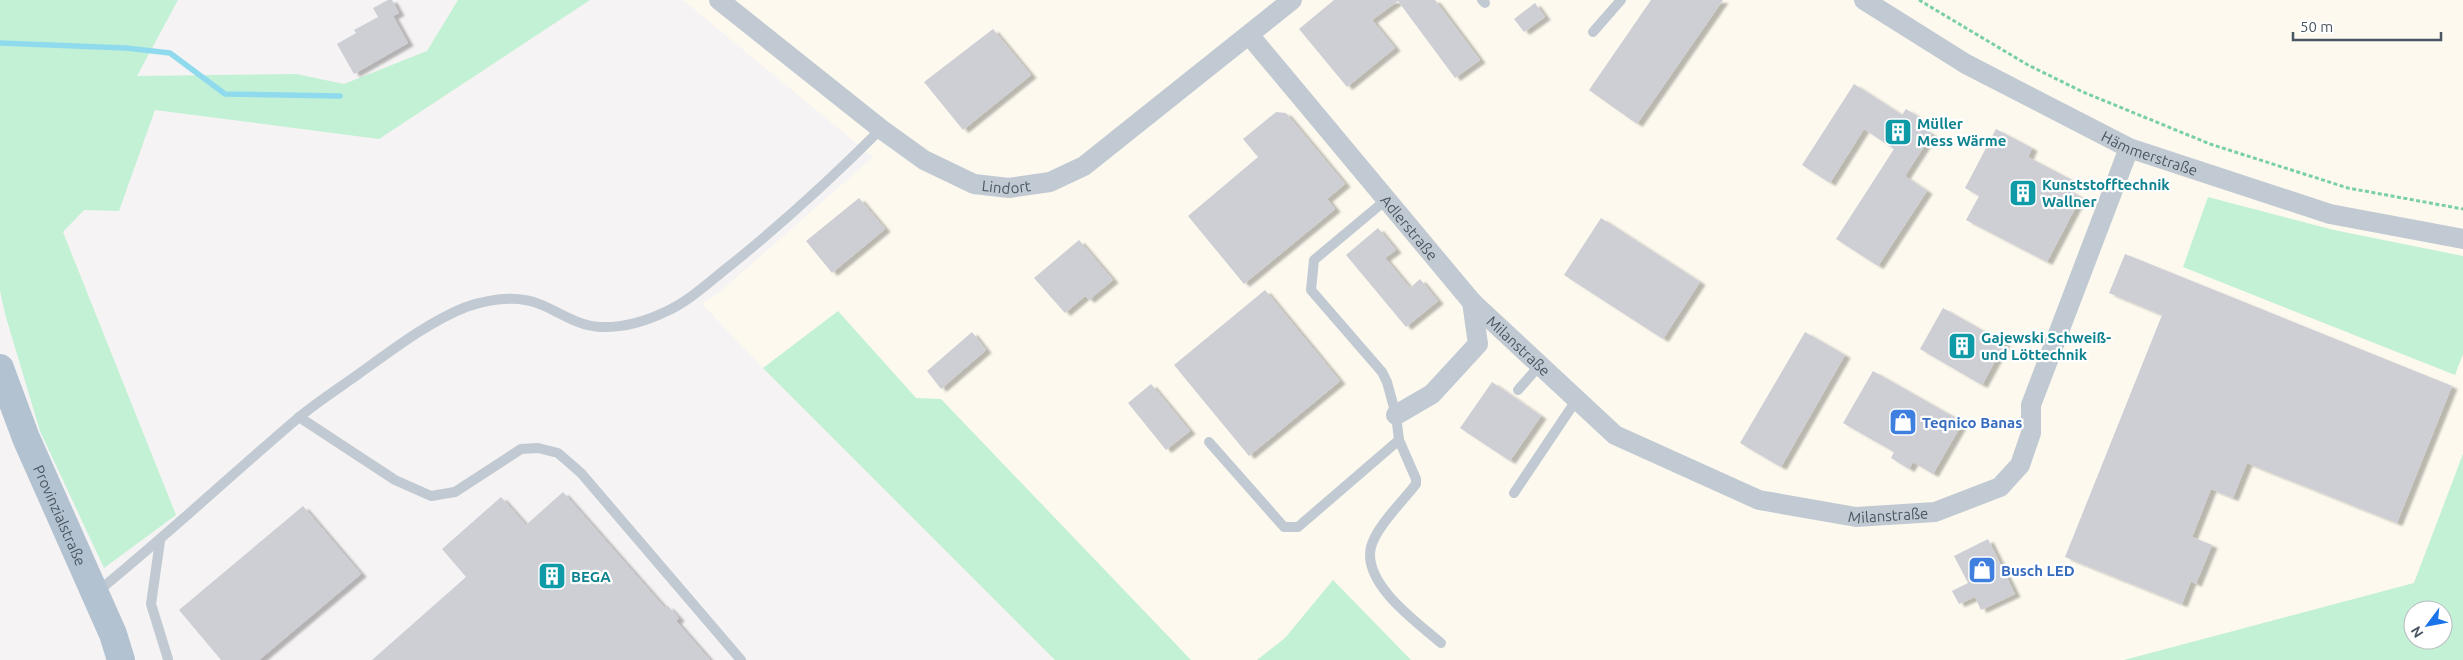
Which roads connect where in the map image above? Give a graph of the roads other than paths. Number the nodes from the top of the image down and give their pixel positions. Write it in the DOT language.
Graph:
graph roads {
  1 [pos="719,0"];
  2 [pos="1292,0"];
  3 [pos="1621,0"];
  4 [pos="1864,0"];
  5 [pos="1593,32"];
  6 [pos="1250,36"];
  7 [pos="881,129"];
  8 [pos="2129,148"];
  9 [pos="1386,199"];
  10 [pos="2463,239"];
  11 [pos="1472,302"];
  12 [pos="1540,365"];
  13 [pos="0,368"];
  14 [pos="1518,390"];
  15 [pos="1577,399"];
  16 [pos="1396,415"];
  17 [pos="299,417"];
  18 [pos="1399,440"];
  19 [pos="1209,442"];
  20 [pos="1514,493"];
  21 [pos="160,541"];
  22 [pos="96,593"];
  23 [pos="1441,643"];
  24 [pos="168,659"];
  25 [pos="121,660"];
  26 [pos="741,660"];
  1 -- 7 [label="street, Lindort"];
  2 -- 6 [label="street, Lindort"];
  3 -- 5 [label="lane"];
  4 -- 8 [label="street, Hämmerstraße"];
  6 -- 7 [label="street, Lindort"];
  6 -- 9 [label="street, Adlerstraße"];
  7 -- 17 [label="lane"];
  8 -- 10 [label="street, Hämmerstraße"];
  8 -- 15 [label="street, Milanstraße"];
  9 -- 11 [label="street, Adlerstraße"];
  9 -- 16 [label="lane"];
  11 -- 12 [label="street, Milanstraße"];
  11 -- 16 [label="street"];
  12 -- 14 [label="lane"];
  12 -- 15 [label="street, Milanstraße"];
  13 -- 22 [label="main road, Provinzialstraße"];
  15 -- 20 [label="lane"];
  16 -- 18 [label="lane"];
  17 -- 21 [label="lane"];
  17 -- 26 [label="lane"];
  18 -- 19 [label="lane"];
  18 -- 23 [label="lane"];
  21 -- 22 [label="lane"];
  21 -- 24 [label="lane"];
  22 -- 25 [label="main road, Provinzialstraße"];
}
